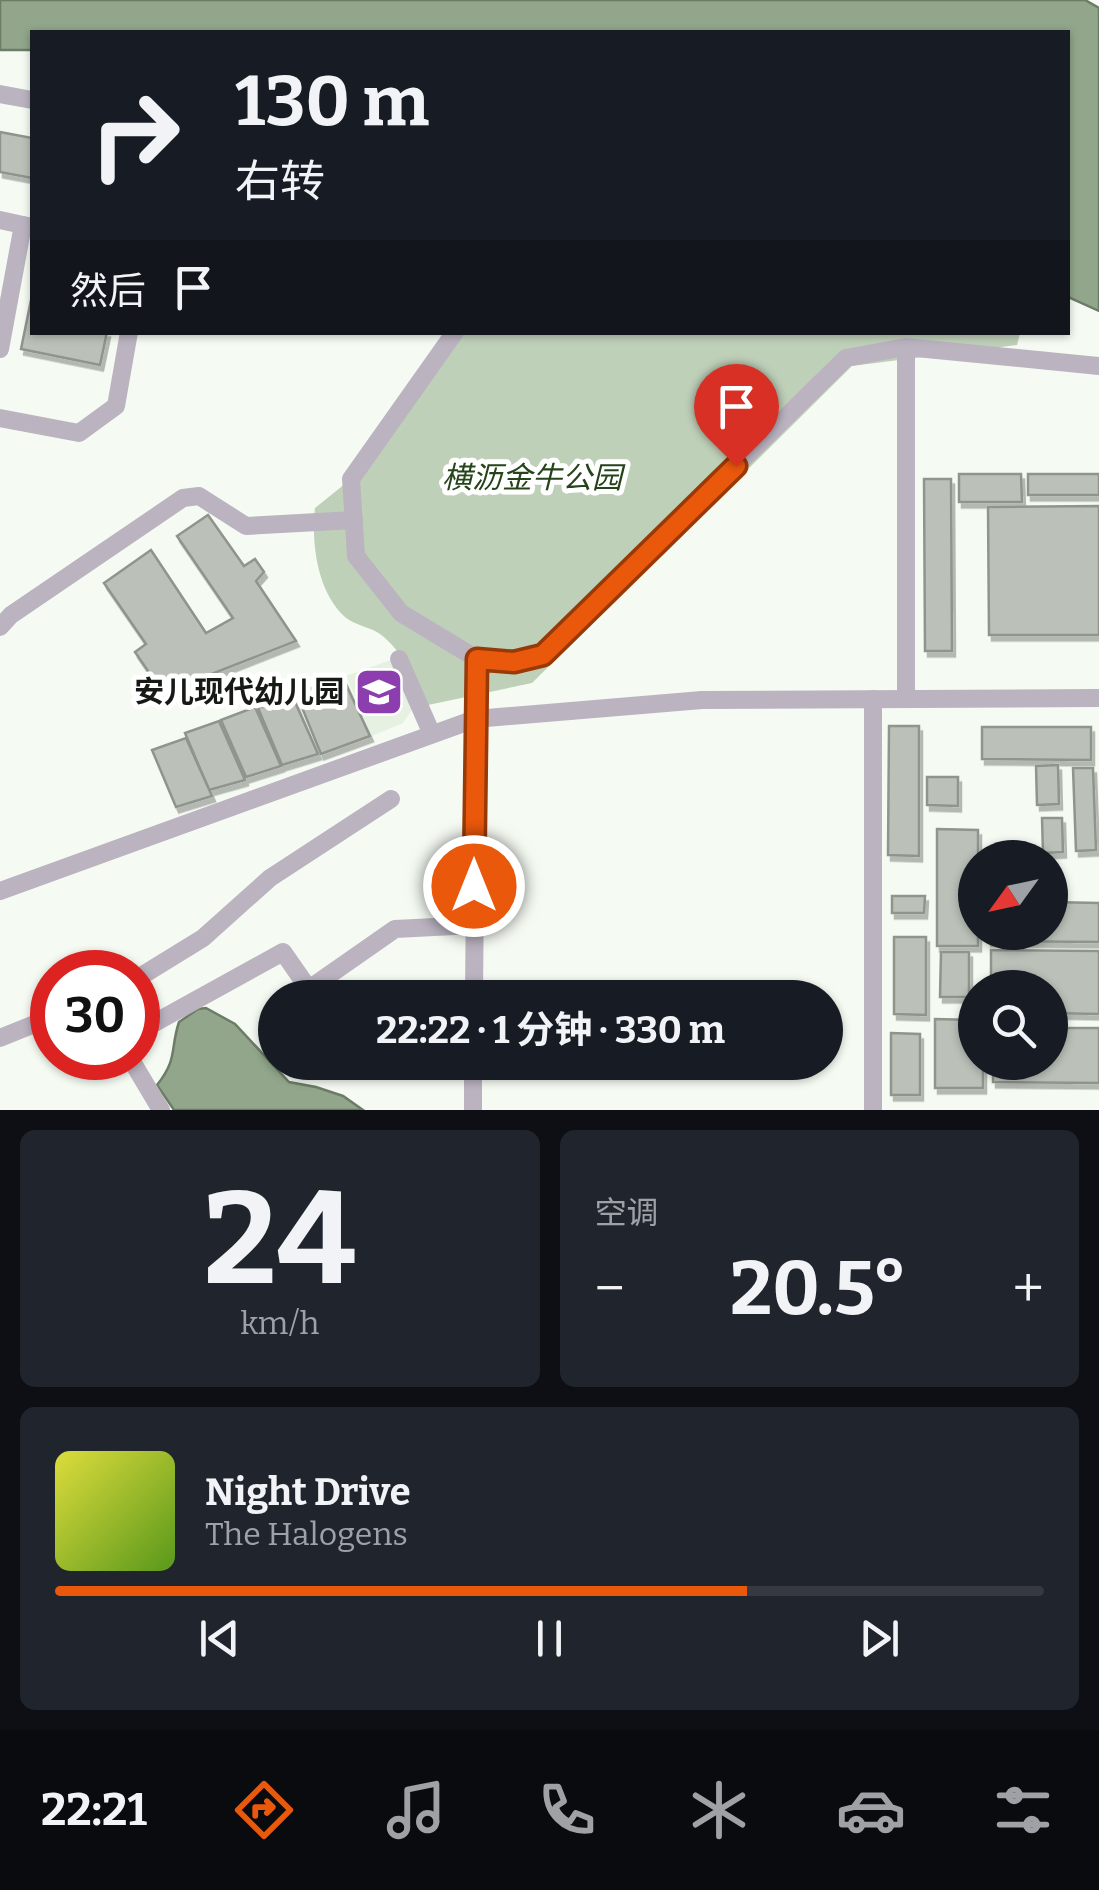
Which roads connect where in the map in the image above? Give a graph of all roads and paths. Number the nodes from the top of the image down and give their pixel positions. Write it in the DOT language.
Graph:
graph roads {
  1 [pos="0,94"];
  2 [pos="30,100"];
  3 [pos="0,220"];
  4 [pos="28,226"];
  5 [pos="129,335"];
  6 [pos="453,335"];
  7 [pos="906,346"];
  8 [pos="0,348"];
  9 [pos="1099,366"];
  10 [pos="0,418"];
  11 [pos="354,520"];
  12 [pos="0,627"];
  13 [pos="399,659"];
  14 [pos="477,659"];
  15 [pos="1099,698"];
  16 [pos="906,699"];
  17 [pos="873,700"];
  18 [pos="475,718"];
  19 [pos="431,732"];
  20 [pos="392,799"];
  21 [pos="0,891"];
  22 [pos="474,925"];
  23 [pos="160,964"];
  24 [pos="302,980"];
  25 [pos="329,980"];
  26 [pos="474,980"];
  27 [pos="160,1020"];
  28 [pos="30,1026"];
  29 [pos="0,1038"];
  30 [pos="143,1080"];
  31 [pos="474,1080"];
  32 [pos="161,1110"];
  33 [pos="473,1110"];
  34 [pos="874,1110"];
  1 -- 2 [label="street"];
  3 -- 4 [label="street"];
  4 -- 8 [label="street"];
  5 -- 10 [label="street"];
  6 -- 11 [label="street"];
  7 -- 9 [label="street"];
  7 -- 14 [label="street"];
  7 -- 16 [label="street"];
  11 -- 12 [label="street"];
  11 -- 14 [label="street"];
  13 -- 19 [label="street"];
  14 -- 18 [label="street"];
  15 -- 16 [label="street"];
  16 -- 17 [label="street"];
  17 -- 18 [label="street"];
  17 -- 34 [label="street"];
  18 -- 19 [label="street"];
  18 -- 22 [label="street"];
  19 -- 21 [label="street"];
  20 -- 23 [label="street"];
  22 -- 25 [label="street"];
  22 -- 26 [label="street"];
  24 -- 27 [label="street"];
  28 -- 29 [label="street"];
  30 -- 32 [label="street"];
  31 -- 33 [label="street"];
}
